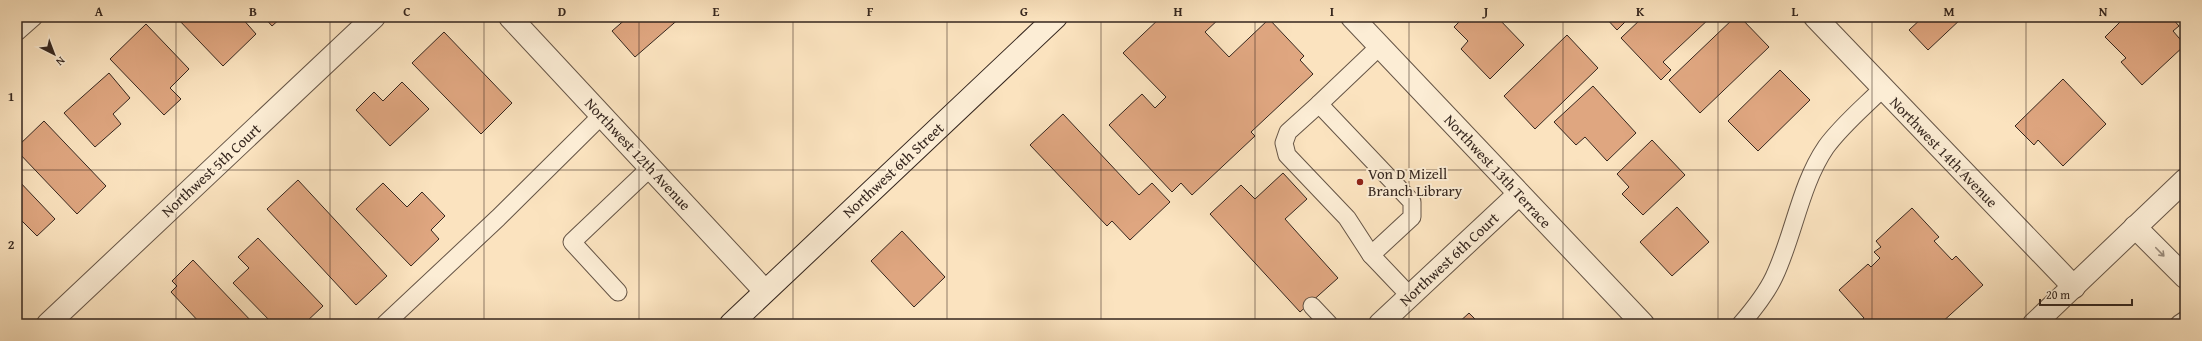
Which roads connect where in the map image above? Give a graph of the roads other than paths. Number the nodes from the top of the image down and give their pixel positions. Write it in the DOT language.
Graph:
graph roads {
  1 [pos="34,17"];
  2 [pos="374,17"];
  3 [pos="510,17"];
  4 [pos="1352,17"];
  5 [pos="1815,17"];
  6 [pos="1046,20"];
  7 [pos="17,32"];
  8 [pos="1380,46"];
  9 [pos="1883,88"];
  10 [pos="1318,104"];
  11 [pos="602,116"];
  12 [pos="651,167"];
  13 [pos="2185,180"];
  14 [pos="1519,194"];
  15 [pos="2135,227"];
  16 [pos="1371,254"];
  17 [pos="2185,278"];
  18 [pos="2074,286"];
  19 [pos="765,291"];
  20 [pos="618,292"];
  21 [pos="1410,296"];
  22 [pos="1312,306"];
  23 [pos="2185,320"];
  24 [pos="48,324"];
  25 [pos="385,324"];
  26 [pos="731,324"];
  27 [pos="1329,324"];
  28 [pos="1380,324"];
  29 [pos="1643,324"];
  30 [pos="1741,324"];
  31 [pos="2034,324"];
  32 [pos="2179,324"];
  1 -- 7 [label="lane"];
  2 -- 24 [label="street, Northwest 5th Court"];
  3 -- 11 [label="street, Northwest 12th Avenue"];
  4 -- 8 [label="street, Northwest 13th Terrace"];
  5 -- 9 [label="street, Northwest 14th Avenue"];
  6 -- 19 [label="street, Northwest 6th Street"];
  8 -- 10 [label="lane"];
  8 -- 14 [label="street, Northwest 13th Terrace"];
  9 -- 18 [label="street, Northwest 14th Avenue"];
  9 -- 30 [label="lane"];
  10 -- 16 [label="lane"];
  10 -- 16 [label="lane"];
  11 -- 12 [label="street, Northwest 12th Avenue"];
  11 -- 25 [label="lane"];
  12 -- 19 [label="street, Northwest 12th Avenue"];
  12 -- 20 [label="lane"];
  13 -- 15 [label="street"];
  14 -- 21 [label="street, Northwest 6th Court"];
  14 -- 29 [label="street, Northwest 13th Terrace"];
  15 -- 17 [label="street, one-way"];
  15 -- 18 [label="street"];
  16 -- 21 [label="lane"];
  18 -- 31 [label="street"];
  19 -- 26 [label="street, Northwest 6th Street"];
  21 -- 28 [label="street, Northwest 6th Court"];
  22 -- 27 [label="lane"];
  23 -- 32 [label="lane"];
}
